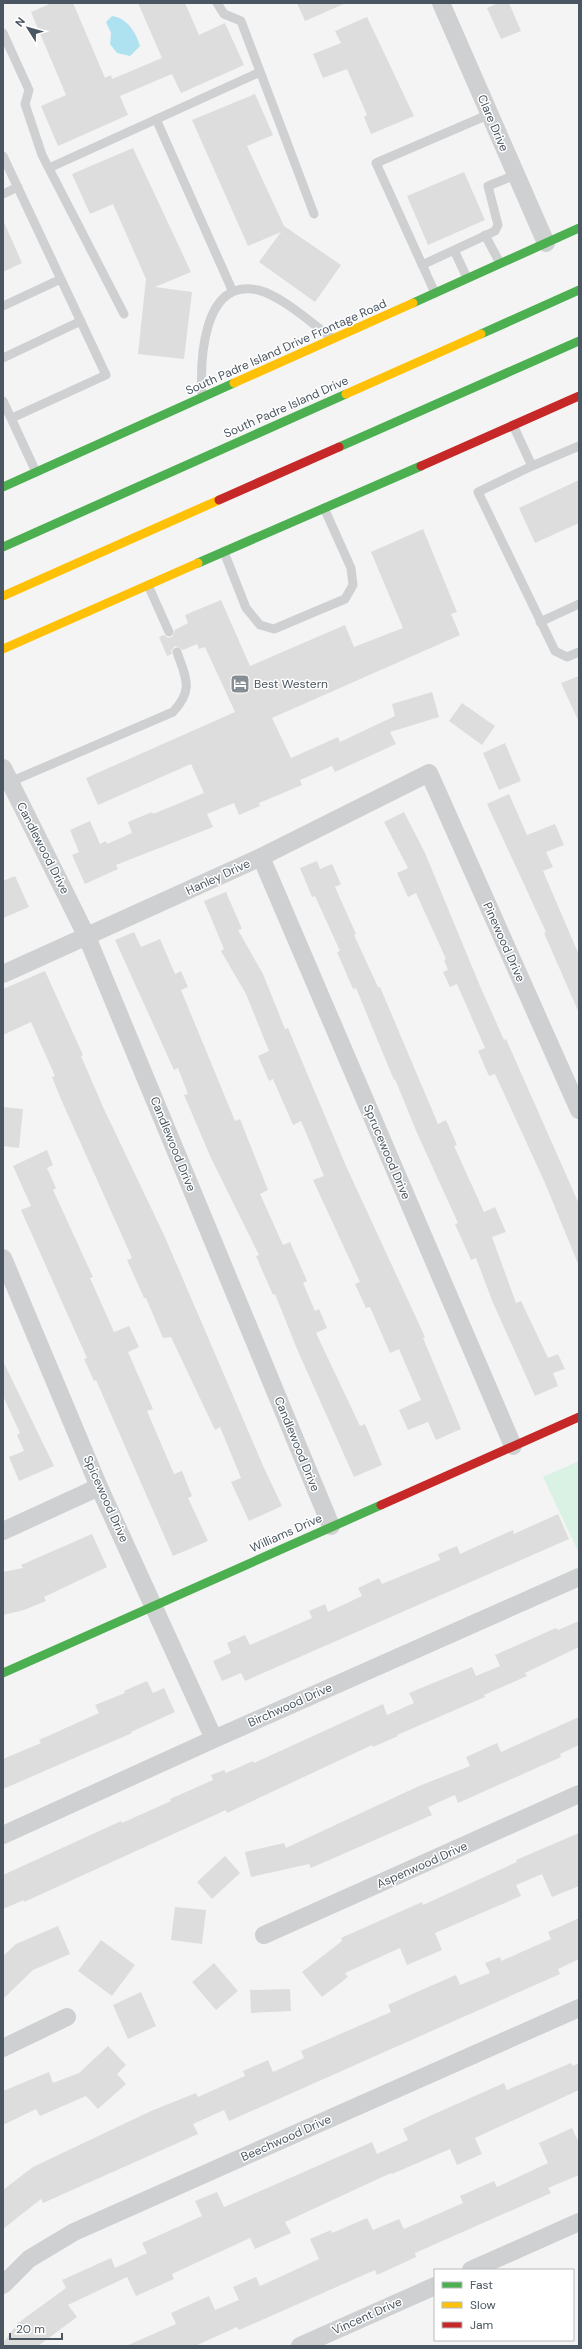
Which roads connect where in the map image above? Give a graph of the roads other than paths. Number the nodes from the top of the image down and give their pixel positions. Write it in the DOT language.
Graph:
graph roads {
  1 [pos="217,3"];
  2 [pos="441,3"];
  3 [pos="3,33"];
  4 [pos="260,72"];
  5 [pos="490,114"];
  6 [pos="156,119"];
  7 [pos="3,156"];
  8 [pos="49,168"];
  9 [pos="515,175"];
  10 [pos="18,187"];
  11 [pos="3,194"];
  12 [pos="314,214"];
  13 [pos="579,228"];
  14 [pos="486,235"];
  15 [pos="546,243"];
  16 [pos="454,250"];
  17 [pos="500,263"];
  18 [pos="422,265"];
  19 [pos="467,278"];
  20 [pos="61,279"];
  21 [pos="579,290"];
  22 [pos="233,292"];
  23 [pos="435,293"];
  24 [pos="3,306"];
  25 [pos="124,314"];
  26 [pos="81,321"];
  27 [pos="333,338"];
  28 [pos="579,340"];
  29 [pos="3,358"];
  30 [pos="579,396"];
  31 [pos="202,398"];
  32 [pos="3,401"];
  33 [pos="7,413"];
  34 [pos="513,425"];
  35 [pos="579,446"];
  36 [pos="532,466"];
  37 [pos="36,472"];
  38 [pos="3,487"];
  39 [pos="324,508"];
  40 [pos="3,546"];
  41 [pos="224,552"];
  42 [pos="148,586"];
  43 [pos="3,596"];
  44 [pos="579,604"];
  45 [pos="540,622"];
  46 [pos="168,632"];
  47 [pos="3,649"];
  48 [pos="178,652"];
  49 [pos="579,652"];
  50 [pos="429,773"];
  51 [pos="6,775"];
  52 [pos="261,857"];
  53 [pos="87,937"];
  54 [pos="3,974"];
  55 [pos="579,1110"];
  56 [pos="3,1258"];
  57 [pos="579,1417"];
  58 [pos="513,1446"];
  59 [pos="99,1487"];
  60 [pos="331,1526"];
  61 [pos="3,1531"];
  62 [pos="579,1577"];
  63 [pos="154,1605"];
  64 [pos="3,1673"];
  65 [pos="214,1738"];
  66 [pos="579,1794"];
  67 [pos="3,1835"];
  68 [pos="264,1935"];
  69 [pos="579,2008"];
  70 [pos="67,2017"];
  71 [pos="3,2048"];
  72 [pos="579,2222"];
  73 [pos="473,2269"];
  74 [pos="3,2285"];
  75 [pos="434,2286"];
  76 [pos="300,2346"];
  1 -- 4 [label="lane"];
  2 -- 5 [label="street, Clare Drive"];
  3 -- 8 [label="lane"];
  4 -- 6 [label="lane"];
  4 -- 12 [label="lane"];
  5 -- 9 [label="street, Clare Drive"];
  5 -- 18 [label="lane"];
  6 -- 8 [label="lane"];
  6 -- 22 [label="lane"];
  7 -- 10 [label="lane"];
  8 -- 25 [label="lane"];
  9 -- 14 [label="lane"];
  9 -- 15 [label="street, Clare Drive"];
  10 -- 11 [label="lane"];
  10 -- 20 [label="lane"];
  13 -- 15 [label="main road, South Padre Island Drive Frontage Road"];
  14 -- 16 [label="lane"];
  14 -- 17 [label="lane"];
  15 -- 17 [label="main road, South Padre Island Drive Frontage Road"];
  16 -- 18 [label="lane"];
  16 -- 19 [label="lane"];
  17 -- 19 [label="main road, South Padre Island Drive Frontage Road"];
  18 -- 23 [label="lane"];
  19 -- 23 [label="main road, South Padre Island Drive Frontage Road"];
  20 -- 24 [label="lane"];
  20 -- 26 [label="lane"];
  21 -- 40 [label="main road, South Padre Island Drive"];
  22 -- 27 [label="lane"];
  22 -- 31 [label="lane"];
  23 -- 27 [label="main road, South Padre Island Drive Frontage Road"];
  26 -- 29 [label="lane"];
  26 -- 33 [label="lane"];
  27 -- 31 [label="main road, South Padre Island Drive Frontage Road"];
  28 -- 43 [label="main road"];
  30 -- 34 [label="main road"];
  31 -- 37 [label="main road, South Padre Island Drive Frontage Road"];
  32 -- 33 [label="lane"];
  33 -- 37 [label="lane"];
  34 -- 36 [label="lane"];
  34 -- 39 [label="main road"];
  35 -- 36 [label="lane"];
  36 -- 45 [label="lane"];
  37 -- 38 [label="main road, South Padre Island Drive Frontage Road"];
  39 -- 41 [label="main road"];
  39 -- 41 [label="lane"];
  41 -- 42 [label="main road"];
  42 -- 46 [label="lane"];
  42 -- 47 [label="main road"];
  44 -- 45 [label="lane"];
  45 -- 49 [label="lane"];
  48 -- 51 [label="lane"];
  50 -- 52 [label="street, Hanley Drive"];
  50 -- 55 [label="street, Pinewood Drive"];
  51 -- 53 [label="street, Candlewood Drive"];
  52 -- 53 [label="street, Hanley Drive"];
  52 -- 58 [label="street, Sprucewood Drive"];
  53 -- 54 [label="street, Hanley Drive"];
  53 -- 60 [label="street, Candlewood Drive"];
  56 -- 59 [label="street, Spicewood Drive"];
  57 -- 58 [label="main road, Williams Drive"];
  58 -- 60 [label="main road, Williams Drive"];
  59 -- 61 [label="street"];
  59 -- 63 [label="street, Spicewood Drive"];
  60 -- 63 [label="main road, Williams Drive"];
  62 -- 65 [label="street, Birchwood Drive"];
  63 -- 64 [label="main road, Williams Drive"];
  63 -- 65 [label="street, Spicewood Drive"];
  65 -- 67 [label="street, Birchwood Drive"];
  66 -- 68 [label="street, Aspenwood Drive"];
  69 -- 74 [label="street, Beechwood Drive"];
  70 -- 71 [label="street"];
  72 -- 73 [label="street"];
  75 -- 76 [label="street, Vincent Drive"];
}
